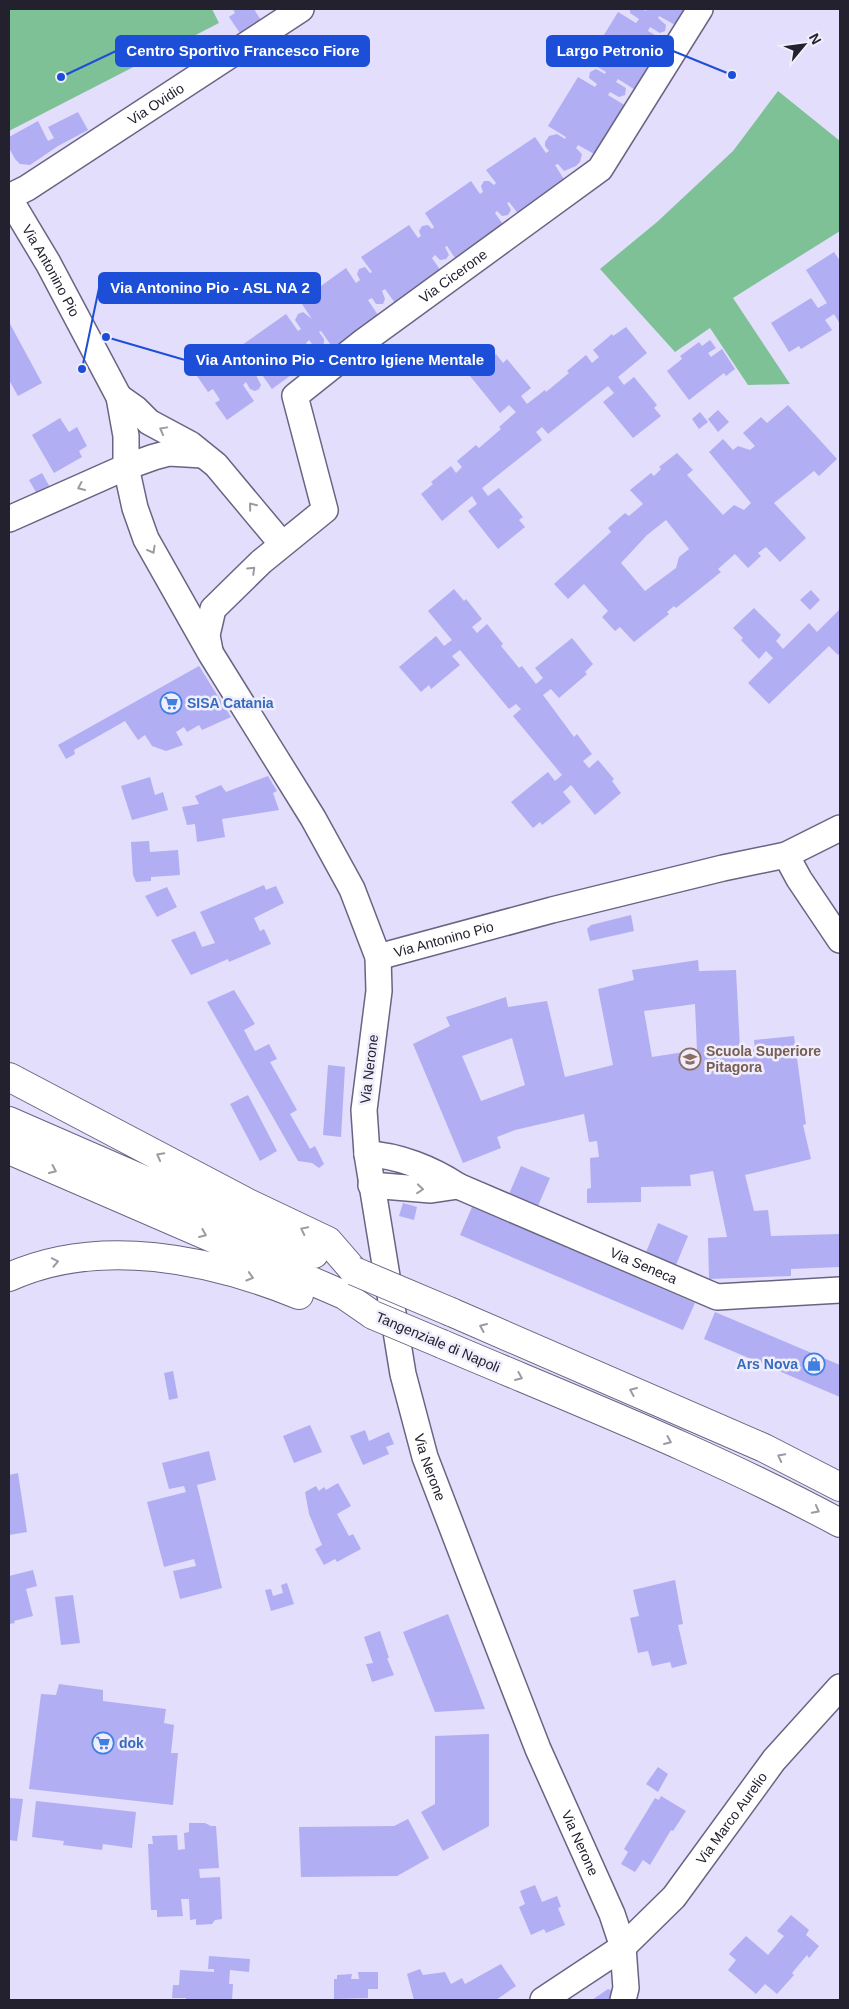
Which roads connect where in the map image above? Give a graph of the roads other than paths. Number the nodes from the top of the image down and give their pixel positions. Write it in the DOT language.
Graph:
graph roads {
  1 [pos="301,9"];
  2 [pos="700,9"];
  3 [pos="9,197"];
  4 [pos="119,397"];
  5 [pos="204,456"];
  6 [pos="126,467"];
  7 [pos="135,508"];
  8 [pos="9,519"];
  9 [pos="282,544"];
  10 [pos="175,590"];
  11 [pos="223,598"];
  12 [pos="211,654"];
  13 [pos="840,828"];
  14 [pos="786,855"];
  15 [pos="840,940"];
  16 [pos="378,957"];
  17 [pos="9,1077"];
  18 [pos="9,1121"];
  19 [pos="9,1150"];
  20 [pos="367,1154"];
  21 [pos="371,1185"];
  22 [pos="458,1186"];
  23 [pos="354,1271"];
  24 [pos="9,1276"];
  25 [pos="840,1290"];
  26 [pos="373,1315"];
  27 [pos="840,1487"];
  28 [pos="840,1523"];
  29 [pos="840,1687"];
  30 [pos="623,1947"];
  31 [pos="543,2000"];
  32 [pos="623,2000"];
  1 -- 3 [label="street, Via Ovidio"];
  2 -- 9 [label="street, Via Cicerone"];
  3 -- 4 [label="street, Via Antonino Pio"];
  5 -- 4 [label="street, Via Antonino Pio, one-way"];
  4 -- 6 [label="street, Via Antonino Pio"];
  5 -- 6 [label="street"];
  5 -- 7 [label="street"];
  9 -- 5 [label="street, Via Antonino Pio, one-way"];
  6 -- 7 [label="street, Via Antonino Pio"];
  6 -- 8 [label="street, one-way"];
  7 -- 10 [label="street, Via Antonino Pio, one-way"];
  11 -- 9 [label="street, Via Antonino Pio, one-way"];
  10 -- 11 [label="street, Via Antonino Pio"];
  10 -- 12 [label="street, Via Antonino Pio"];
  11 -- 12 [label="street, Via Antonino Pio"];
  12 -- 16 [label="street, Via Antonino Pio"];
  13 -- 14 [label="street, Via Antonino Pio"];
  14 -- 15 [label="street"];
  14 -- 16 [label="street, Via Antonino Pio"];
  16 -- 20 [label="street, Via Nerone"];
  23 -- 17 [label="highway, one-way"];
  18 -- 23 [label="highway"];
  19 -- 26 [label="highway, Tangenziale di Napoli, one-way"];
  20 -- 21 [label="street, Via Nerone"];
  20 -- 22 [label="street, Via Seneca"];
  21 -- 22 [label="street, one-way"];
  21 -- 30 [label="street, Via Nerone"];
  22 -- 25 [label="street, Via Seneca"];
  27 -- 23 [label="highway, one-way, bridge"];
  24 -- 26 [label="highway, one-way"];
  26 -- 28 [label="highway, Tangenziale di Napoli, one-way, bridge"];
  29 -- 30 [label="street, Via Marco Aurelio"];
  30 -- 31 [label="street, Via Marco Aurelio"];
  30 -- 32 [label="street, Via Nerone"];
}
